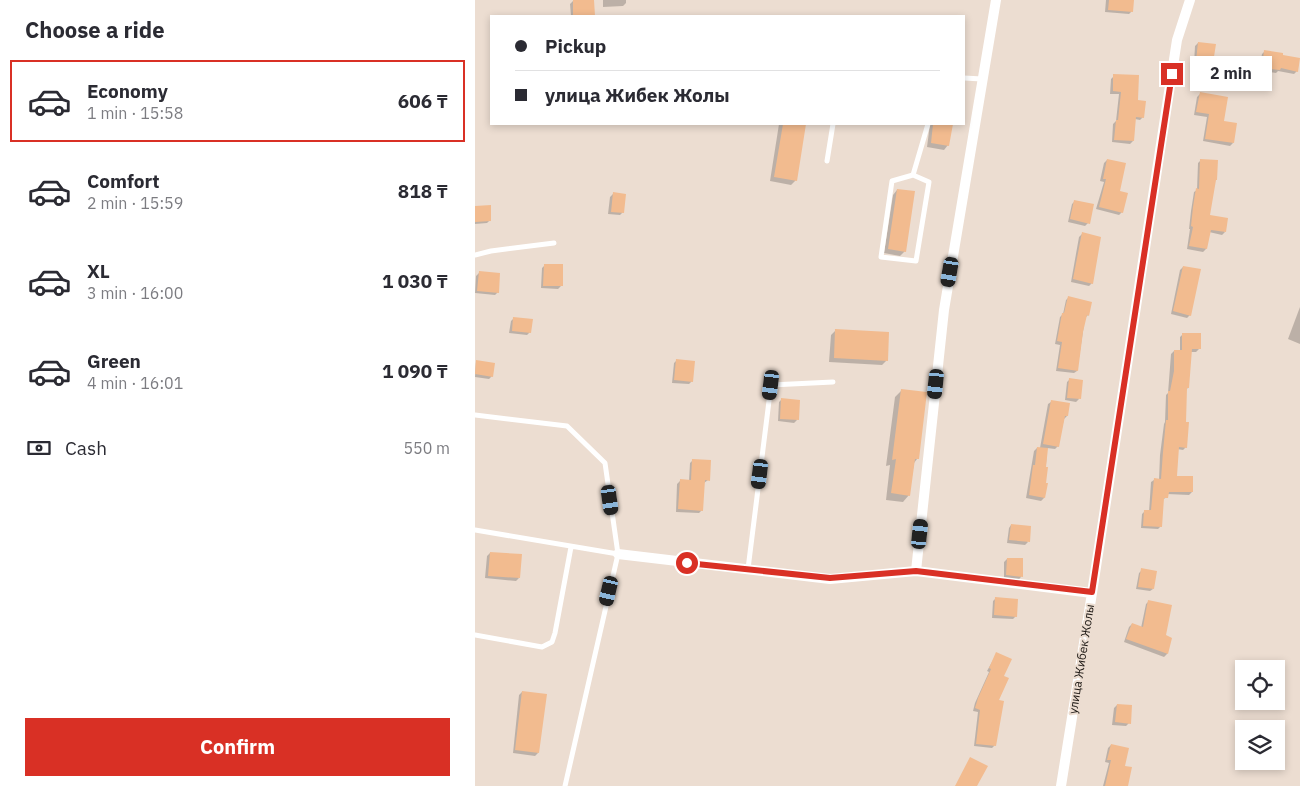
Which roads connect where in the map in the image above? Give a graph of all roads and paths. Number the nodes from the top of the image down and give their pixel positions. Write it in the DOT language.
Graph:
graph roads {
  1 [pos="996,0"];
  2 [pos="1189,0"];
  3 [pos="965,78"];
  4 [pos="983,79"];
  5 [pos="833,125"];
  6 [pos="928,125"];
  7 [pos="827,161"];
  8 [pos="913,175"];
  9 [pos="554,243"];
  10 [pos="475,255"];
  11 [pos="833,382"];
  12 [pos="475,415"];
  13 [pos="475,530"];
  14 [pos="571,547"];
  15 [pos="618,554"];
  16 [pos="748,570"];
  17 [pos="916,571"];
  18 [pos="1092,592"];
  19 [pos="475,635"];
  20 [pos="565,786"];
  21 [pos="1061,786"];
  1 -- 4 [label="street"];
  2 -- 18 [label="street, улица Жибек Жолы"];
  3 -- 4 [label="lane"];
  4 -- 17 [label="street"];
  5 -- 7 [label="lane"];
  6 -- 8 [label="lane"];
  8 -- 8 [label="lane"];
  9 -- 10 [label="lane"];
  11 -- 16 [label="lane"];
  12 -- 15 [label="lane"];
  13 -- 14 [label="lane"];
  14 -- 15 [label="lane"];
  14 -- 19 [label="lane"];
  15 -- 16 [label="street"];
  15 -- 20 [label="lane"];
  16 -- 17 [label="street"];
  17 -- 18 [label="street"];
  18 -- 21 [label="street, улица Жибек Жолы"];
}
